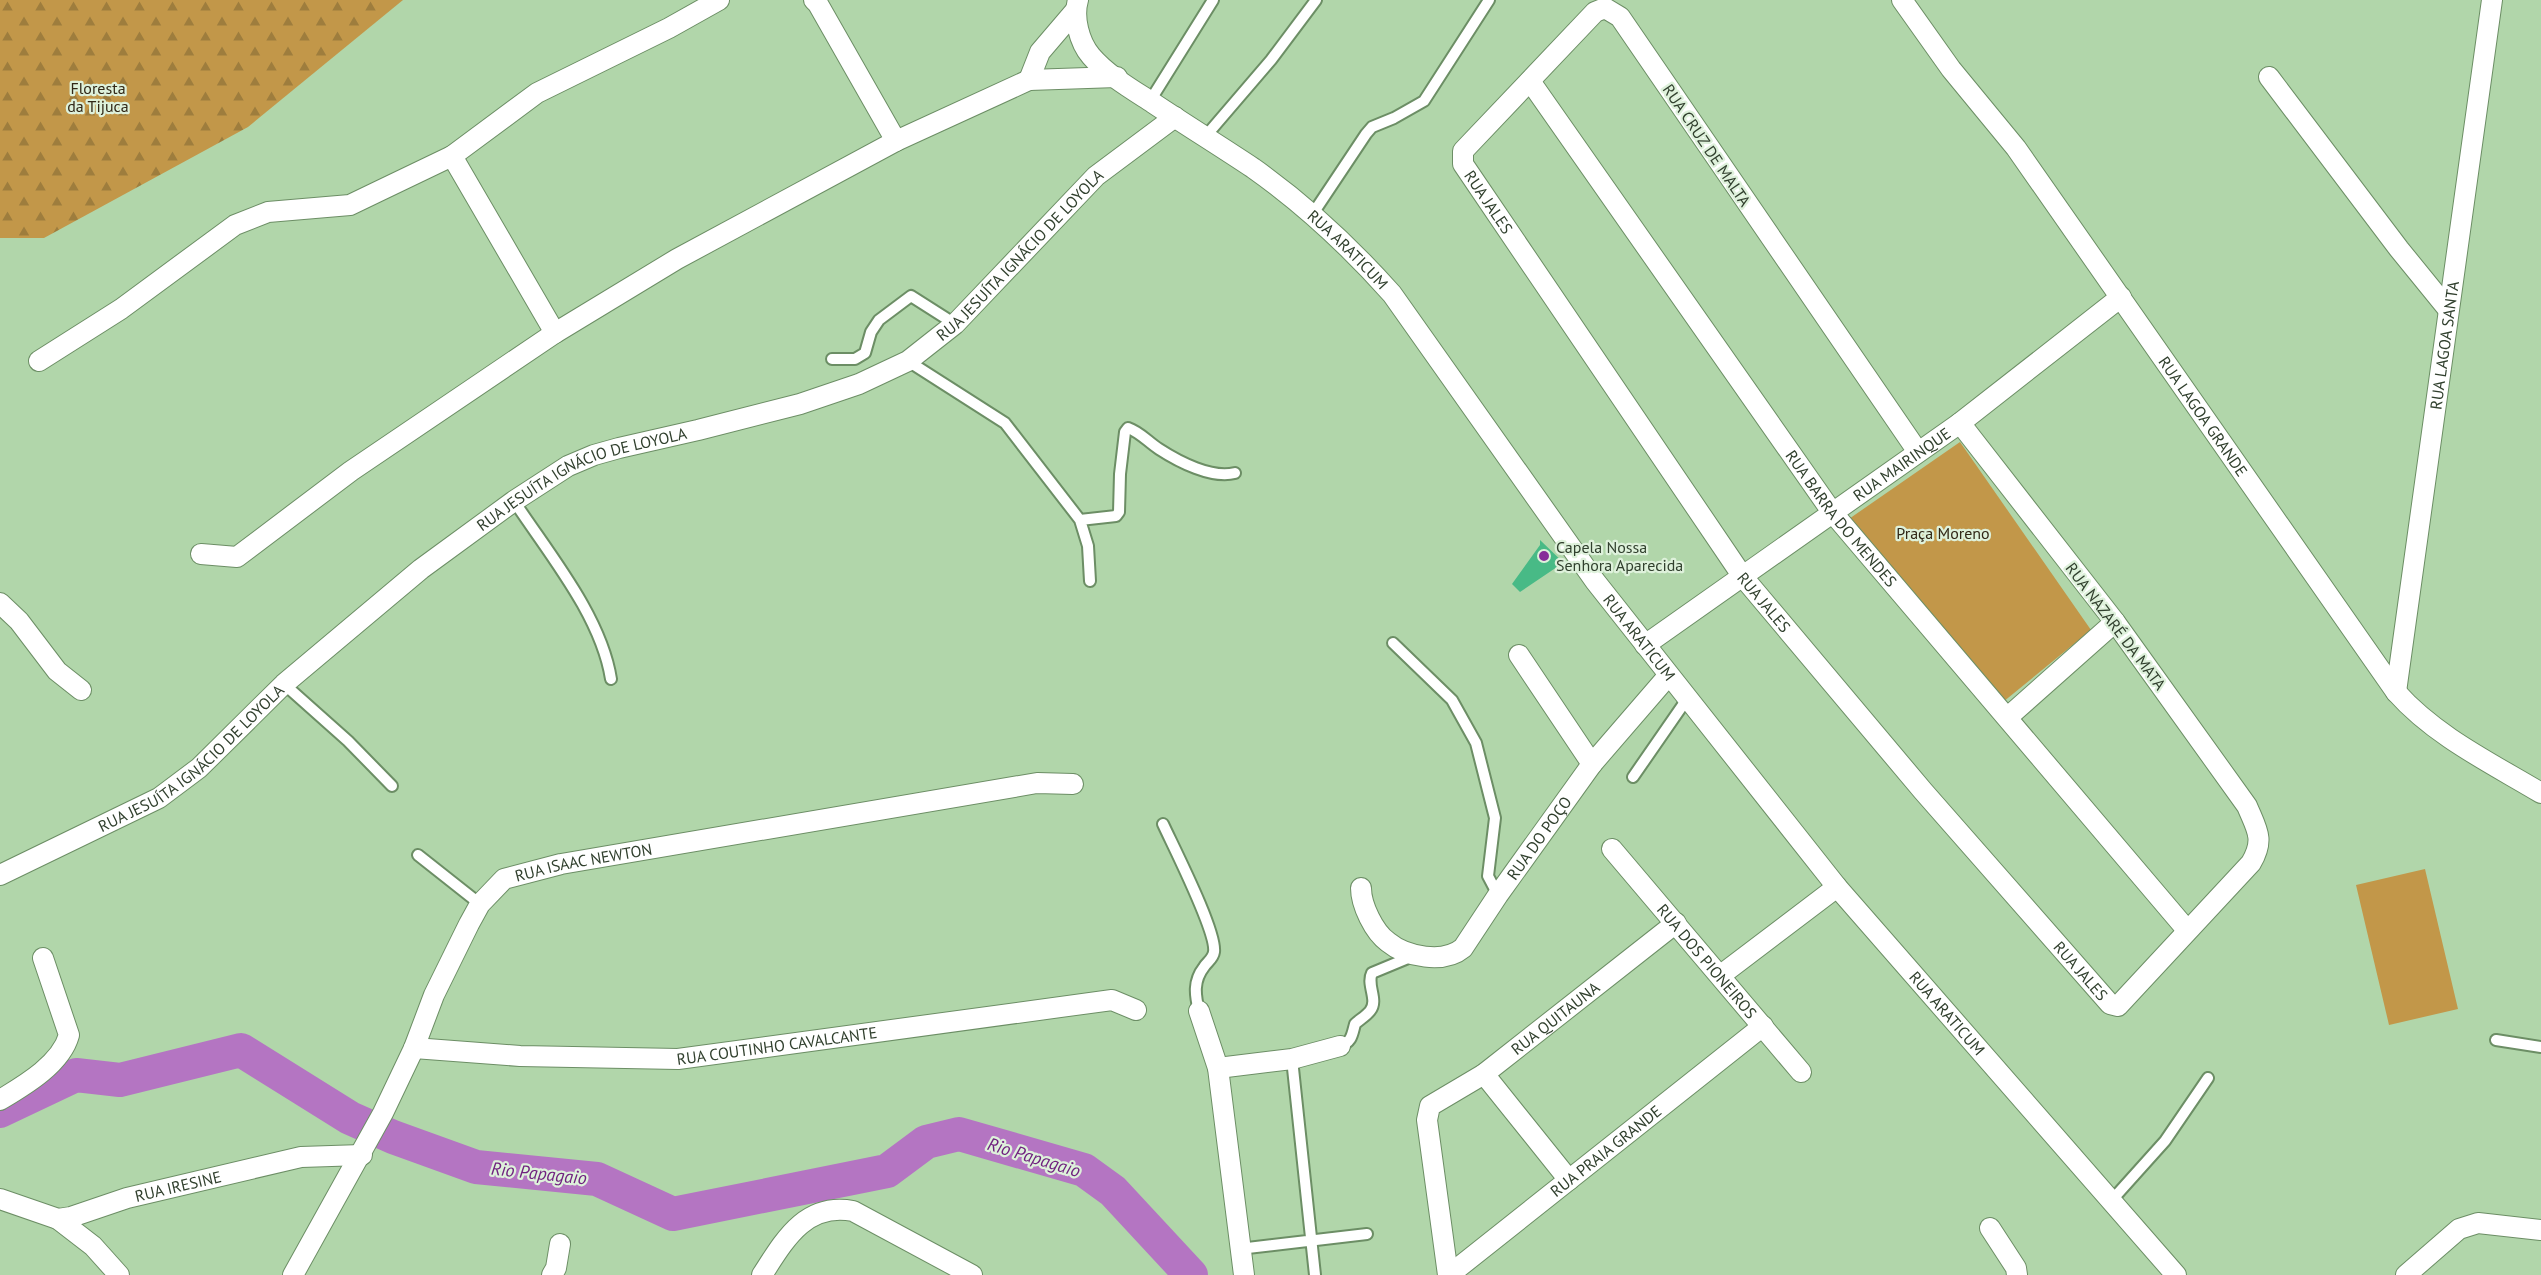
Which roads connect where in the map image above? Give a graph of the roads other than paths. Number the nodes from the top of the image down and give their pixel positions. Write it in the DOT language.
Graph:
graph roads {
  1 [pos="719,0"];
  2 [pos="814,0"];
  3 [pos="1213,0"];
  4 [pos="1316,0"];
  5 [pos="1489,0"];
  6 [pos="1902,0"];
  7 [pos="2492,0"];
  8 [pos="1075,4"];
  9 [pos="1117,77"];
  10 [pos="2269,77"];
  11 [pos="1029,80"];
  12 [pos="1530,81"];
  13 [pos="1150,101"];
  14 [pos="1175,117"];
  15 [pos="1205,137"];
  16 [pos="896,141"];
  17 [pos="1465,148"];
  18 [pos="452,156"];
  19 [pos="1312,215"];
  20 [pos="2121,297"];
  21 [pos="2447,308"];
  22 [pos="955,324"];
  23 [pos="555,333"];
  24 [pos="832,359"];
  25 [pos="39,361"];
  26 [pos="908,362"];
  27 [pos="1960,423"];
  28 [pos="1918,452"];
  29 [pos="1235,473"];
  30 [pos="514,501"];
  31 [pos="1832,512"];
  32 [pos="1080,520"];
  33 [pos="201,554"];
  34 [pos="1743,577"];
  35 [pos="1090,581"];
  36 [pos="0,603"];
  37 [pos="2115,622"];
  38 [pos="1393,643"];
  39 [pos="1645,645"];
  40 [pos="1519,655"];
  41 [pos="1668,676"];
  42 [pos="612,680"];
  43 [pos="284,684"];
  44 [pos="81,690"];
  45 [pos="2396,692"];
  46 [pos="1687,699"];
  47 [pos="2008,717"];
  48 [pos="1592,764"];
  49 [pos="1633,777"];
  50 [pos="1073,784"];
  51 [pos="392,786"];
  52 [pos="2541,792"];
  53 [pos="1163,824"];
  54 [pos="1612,849"];
  55 [pos="417,855"];
  56 [pos="0,875"];
  57 [pos="1837,886"];
  58 [pos="1361,888"];
  59 [pos="1497,895"];
  60 [pos="480,904"];
  61 [pos="1676,923"];
  62 [pos="2187,930"];
  63 [pos="1416,955"];
  64 [pos="43,958"];
  65 [pos="1721,975"];
  66 [pos="1136,1010"];
  67 [pos="1199,1011"];
  68 [pos="1763,1026"];
  69 [pos="2496,1040"];
  70 [pos="1340,1046"];
  71 [pos="2541,1047"];
  72 [pos="414,1048"];
  73 [pos="1292,1059"];
  74 [pos="1218,1068"];
  75 [pos="1801,1072"];
  76 [pos="1484,1074"];
  77 [pos="2208,1078"];
  78 [pos="0,1100"];
  79 [pos="364,1149"];
  80 [pos="1569,1180"];
  81 [pos="0,1199"];
  82 [pos="2112,1200"];
  83 [pos="58,1219"];
  84 [pos="1990,1228"];
  85 [pos="2541,1230"];
  86 [pos="1367,1234"];
  87 [pos="1311,1241"];
  88 [pos="560,1244"];
  89 [pos="1239,1249"];
  90 [pos="119,1275"];
  91 [pos="293,1275"];
  92 [pos="552,1275"];
  93 [pos="762,1275"];
  94 [pos="972,1275"];
  95 [pos="1244,1275"];
  96 [pos="1315,1275"];
  97 [pos="1448,1275"];
  98 [pos="2017,1275"];
  99 [pos="2175,1275"];
  100 [pos="2406,1275"];
  1 -- 18 [label="street"];
  2 -- 16 [label="street"];
  3 -- 13 [label="lane"];
  4 -- 15 [label="lane"];
  5 -- 19 [label="lane"];
  6 -- 20 [label="street, RUA LAGOA GRANDE"];
  7 -- 21 [label="street, RUA LAGOA SANTA"];
  8 -- 9 [label="street, RUA ARATICUM"];
  8 -- 11 [label="street"];
  9 -- 11 [label="street"];
  9 -- 13 [label="street, RUA ARATICUM"];
  10 -- 21 [label="street"];
  11 -- 16 [label="street"];
  12 -- 17 [label="street, RUA CRUZ DE MALTA"];
  12 -- 28 [label="street, RUA CRUZ DE MALTA"];
  12 -- 31 [label="street, RUA BARRA DO MENDES"];
  13 -- 14 [label="street, RUA ARATICUM"];
  14 -- 15 [label="street, RUA ARATICUM"];
  14 -- 22 [label="street, RUA JESUÍTA IGNÁCIO DE LOYOLA"];
  15 -- 19 [label="street, RUA ARATICUM"];
  16 -- 23 [label="street"];
  17 -- 34 [label="street, RUA JALES"];
  18 -- 23 [label="street"];
  18 -- 25 [label="street"];
  19 -- 39 [label="street, RUA ARATICUM"];
  20 -- 27 [label="street, RUA MAIRINQUE"];
  20 -- 45 [label="street, RUA LAGOA GRANDE"];
  21 -- 45 [label="street, RUA LAGOA SANTA"];
  22 -- 24 [label="lane"];
  22 -- 26 [label="street, RUA JESUÍTA IGNÁCIO DE LOYOLA"];
  23 -- 33 [label="street"];
  26 -- 30 [label="street, RUA JESUÍTA IGNÁCIO DE LOYOLA"];
  26 -- 32 [label="lane"];
  27 -- 28 [label="street, RUA MAIRINQUE"];
  27 -- 37 [label="street, RUA NAZARÉ DA MATA"];
  28 -- 31 [label="street, RUA MAIRINQUE"];
  29 -- 32 [label="lane"];
  30 -- 42 [label="lane"];
  30 -- 43 [label="street, RUA JESUÍTA IGNÁCIO DE LOYOLA"];
  31 -- 34 [label="street, RUA MAIRINQUE"];
  31 -- 47 [label="street, RUA BARRA DO MENDES"];
  32 -- 35 [label="lane"];
  34 -- 39 [label="street, RUA MAIRINQUE"];
  34 -- 62 [label="street, RUA JALES"];
  36 -- 44 [label="street"];
  37 -- 47 [label="street"];
  37 -- 62 [label="street, RUA NAZARÉ DA MATA"];
  38 -- 59 [label="lane"];
  39 -- 41 [label="street, RUA ARATICUM"];
  40 -- 48 [label="street"];
  41 -- 46 [label="street, RUA ARATICUM"];
  41 -- 48 [label="street, RUA DO POÇO"];
  43 -- 51 [label="lane"];
  43 -- 56 [label="street, RUA JESUÍTA IGNÁCIO DE LOYOLA"];
  45 -- 52 [label="street, RUA LAGOA GRANDE"];
  46 -- 49 [label="lane"];
  46 -- 57 [label="street, RUA ARATICUM"];
  47 -- 62 [label="street, RUA BARRA DO MENDES"];
  48 -- 59 [label="street, RUA DO POÇO"];
  50 -- 60 [label="street, RUA ISAAC NEWTON"];
  53 -- 67 [label="lane"];
  54 -- 61 [label="street, RUA DOS PIONEIROS"];
  55 -- 60 [label="lane"];
  57 -- 65 [label="street"];
  57 -- 82 [label="street, RUA ARATICUM"];
  58 -- 63 [label="street, RUA DO POÇO"];
  59 -- 63 [label="street, RUA DO POÇO"];
  60 -- 72 [label="street, RUA ISAAC NEWTON"];
  61 -- 65 [label="street, RUA DOS PIONEIROS"];
  61 -- 76 [label="street, RUA QUITAUNA"];
  63 -- 70 [label="lane"];
  64 -- 78 [label="street"];
  65 -- 68 [label="street, RUA DOS PIONEIROS"];
  66 -- 72 [label="street, RUA COUTINHO CAVALCANTE"];
  67 -- 74 [label="street"];
  68 -- 75 [label="street, RUA DOS PIONEIROS"];
  68 -- 80 [label="street, RUA PRAIA GRANDE"];
  69 -- 71 [label="lane"];
  70 -- 73 [label="street"];
  72 -- 79 [label="street, RUA ISAAC NEWTON"];
  73 -- 74 [label="street"];
  73 -- 87 [label="lane"];
  74 -- 89 [label="street"];
  76 -- 80 [label="street"];
  76 -- 97 [label="street, RUA QUITAUNA"];
  77 -- 82 [label="lane"];
  79 -- 83 [label="street, RUA IRESINE"];
  79 -- 91 [label="street, RUA ISAAC NEWTON"];
  80 -- 97 [label="street, RUA PRAIA GRANDE"];
  81 -- 83 [label="street"];
  82 -- 99 [label="street, RUA ARATICUM"];
  83 -- 90 [label="street"];
  84 -- 98 [label="street"];
  85 -- 100 [label="street"];
  86 -- 87 [label="lane"];
  87 -- 89 [label="lane"];
  87 -- 96 [label="lane"];
  88 -- 92 [label="street"];
  89 -- 95 [label="street"];
  93 -- 94 [label="street"];
}
